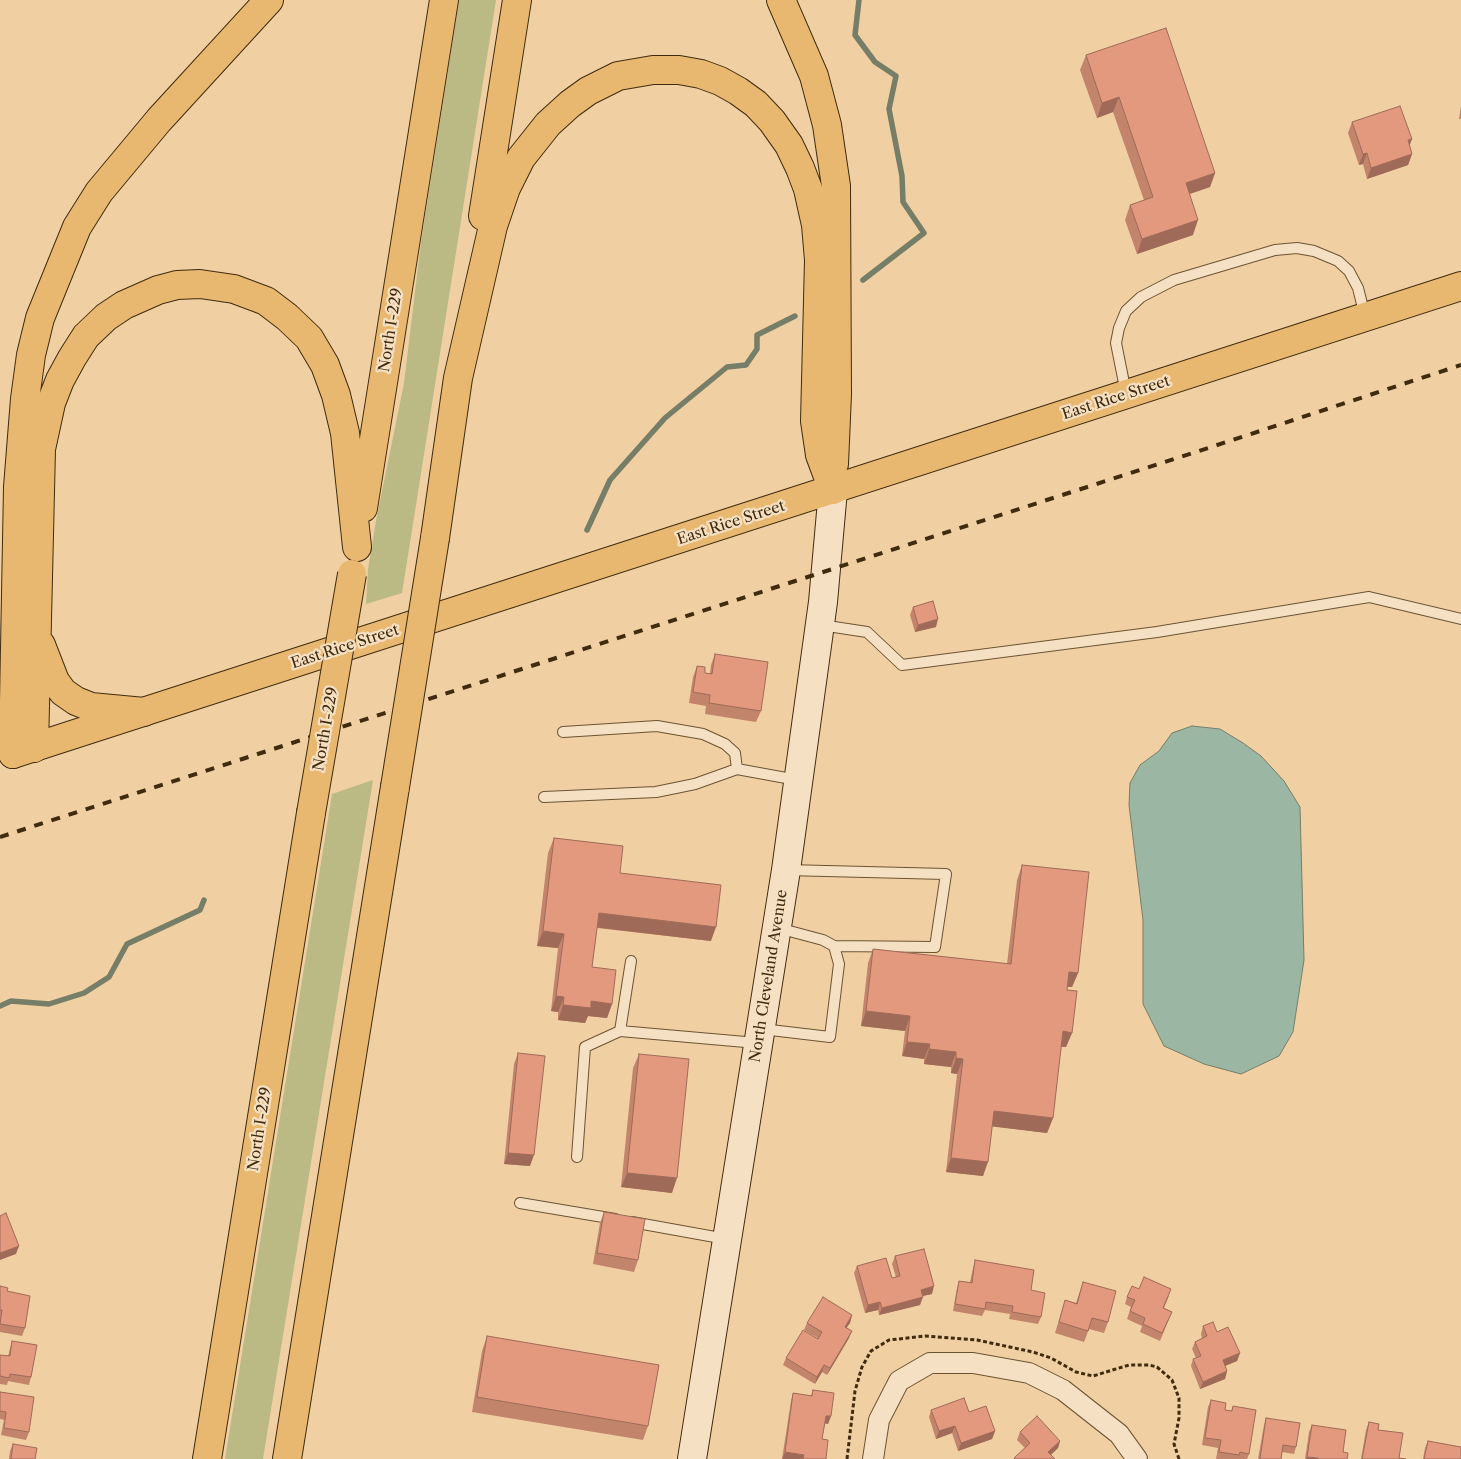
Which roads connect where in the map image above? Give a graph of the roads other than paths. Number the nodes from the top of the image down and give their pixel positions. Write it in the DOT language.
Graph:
graph roads {
  1 [pos="270,0"];
  2 [pos="444,0"];
  3 [pos="517,0"];
  4 [pos="781,0"];
  5 [pos="1461,286"];
  6 [pos="1365,317"];
  7 [pos="458,378"];
  8 [pos="1126,394"];
  9 [pos="833,490"];
  10 [pos="356,547"];
  11 [pos="1461,619"];
  12 [pos="36,621"];
  13 [pos="820,625"];
  14 [pos="144,712"];
  15 [pos="563,732"];
  16 [pos="15,753"];
  17 [pos="737,769"];
  18 [pos="798,780"];
  19 [pos="544,797"];
  20 [pos="786,870"];
  21 [pos="777,927"];
  22 [pos="834,946"];
  23 [pos="631,961"];
  24 [pos="620,1031"];
  25 [pos="759,1036"];
  26 [pos="578,1157"];
  27 [pos="520,1203"];
  28 [pos="727,1239"];
  29 [pos="207,1459"];
  30 [pos="287,1459"];
  31 [pos="692,1459"];
  32 [pos="873,1459"];
  33 [pos="1137,1459"];
  1 -- 16 [label="main road"];
  2 -- 10 [label="main road, North I-229"];
  3 -- 7 [label="main road"];
  4 -- 9 [label="main road"];
  5 -- 6 [label="main road, East Rice Street"];
  6 -- 8 [label="main road, East Rice Street"];
  6 -- 8 [label="lane"];
  7 -- 9 [label="main road"];
  7 -- 30 [label="main road, bridge"];
  8 -- 9 [label="main road, East Rice Street"];
  9 -- 13 [label="street, North Cleveland Avenue"];
  9 -- 14 [label="main road, East Rice Street"];
  10 -- 12 [label="main road"];
  10 -- 29 [label="main road, North I-229, bridge"];
  11 -- 13 [label="lane"];
  12 -- 14 [label="main road"];
  12 -- 16 [label="main road"];
  13 -- 18 [label="street, North Cleveland Avenue"];
  14 -- 16 [label="main road, East Rice Street"];
  15 -- 17 [label="lane"];
  17 -- 18 [label="lane"];
  17 -- 19 [label="lane"];
  18 -- 20 [label="street, North Cleveland Avenue"];
  20 -- 21 [label="street, North Cleveland Avenue"];
  20 -- 22 [label="lane"];
  21 -- 22 [label="lane"];
  21 -- 25 [label="street, North Cleveland Avenue"];
  22 -- 25 [label="lane"];
  23 -- 24 [label="lane"];
  24 -- 25 [label="lane"];
  24 -- 26 [label="lane"];
  25 -- 28 [label="street, North Cleveland Avenue"];
  27 -- 28 [label="lane"];
  28 -- 31 [label="street, North Cleveland Avenue"];
  32 -- 33 [label="street"];
}
